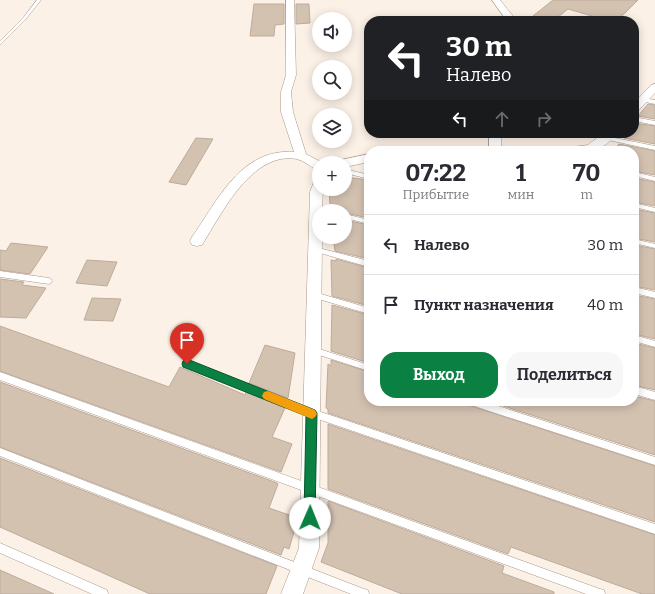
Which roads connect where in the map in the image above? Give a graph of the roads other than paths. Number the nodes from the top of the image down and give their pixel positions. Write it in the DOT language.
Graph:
graph roads {
  1 [pos="39,0"];
  2 [pos="290,0"];
  3 [pos="497,0"];
  4 [pos="508,16"];
  5 [pos="0,44"];
  6 [pos="655,88"];
  7 [pos="643,100"];
  8 [pos="655,102"];
  9 [pos="639,104"];
  10 [pos="639,120"];
  11 [pos="655,124"];
  12 [pos="606,138"];
  13 [pos="616,138"];
  14 [pos="596,146"];
  15 [pos="655,148"];
  16 [pos="301,156"];
  17 [pos="364,159"];
  18 [pos="312,162"];
  19 [pos="352,162"];
  20 [pos="352,173"];
  21 [pos="639,175"];
  22 [pos="364,176"];
  23 [pos="655,179"];
  24 [pos="639,206"];
  25 [pos="655,210"];
  26 [pos="352,218"];
  27 [pos="364,221"];
  28 [pos="197,242"];
  29 [pos="639,242"];
  30 [pos="317,244"];
  31 [pos="655,246"];
  32 [pos="316,249"];
  33 [pos="364,263"];
  34 [pos="0,274"];
  35 [pos="49,280"];
  36 [pos="639,291"];
  37 [pos="314,295"];
  38 [pos="655,295"];
  39 [pos="364,310"];
  40 [pos="639,339"];
  41 [pos="655,344"];
  42 [pos="313,350"];
  43 [pos="187,364"];
  44 [pos="364,366"];
  45 [pos="0,376"];
  46 [pos="639,391"];
  47 [pos="655,396"];
  48 [pos="485,406"];
  49 [pos="312,413"];
  50 [pos="0,452"];
  51 [pos="655,461"];
  52 [pos="310,487"];
  53 [pos="655,529"];
  54 [pos="0,548"];
  55 [pos="302,569"];
  56 [pos="103,594"];
  57 [pos="292,594"];
  58 [pos="364,594"];
  59 [pos="600,594"];
  1 -- 5 [label="lane"];
  2 -- 16 [label="street"];
  3 -- 4 [label="street"];
  6 -- 7 [label="street"];
  7 -- 8 [label="lane"];
  7 -- 9 [label="street"];
  10 -- 11 [label="lane"];
  12 -- 14 [label="street"];
  13 -- 15 [label="lane"];
  16 -- 18 [label="street"];
  16 -- 28 [label="street"];
  17 -- 19 [label="street"];
  20 -- 22 [label="lane"];
  21 -- 23 [label="lane"];
  24 -- 25 [label="lane"];
  26 -- 27 [label="lane"];
  29 -- 31 [label="lane"];
  30 -- 32 [label="street"];
  32 -- 33 [label="lane"];
  32 -- 37 [label="street"];
  34 -- 35 [label="lane"];
  36 -- 38 [label="lane"];
  37 -- 39 [label="lane"];
  37 -- 42 [label="street"];
  40 -- 41 [label="lane"];
  42 -- 44 [label="lane"];
  42 -- 49 [label="street"];
  43 -- 49 [label="lane"];
  45 -- 52 [label="lane"];
  46 -- 47 [label="lane"];
  48 -- 51 [label="lane"];
  49 -- 52 [label="street"];
  49 -- 53 [label="lane"];
  50 -- 55 [label="lane"];
  52 -- 55 [label="street"];
  52 -- 59 [label="lane"];
  54 -- 56 [label="lane"];
  55 -- 57 [label="street"];
  55 -- 58 [label="lane"];
}
